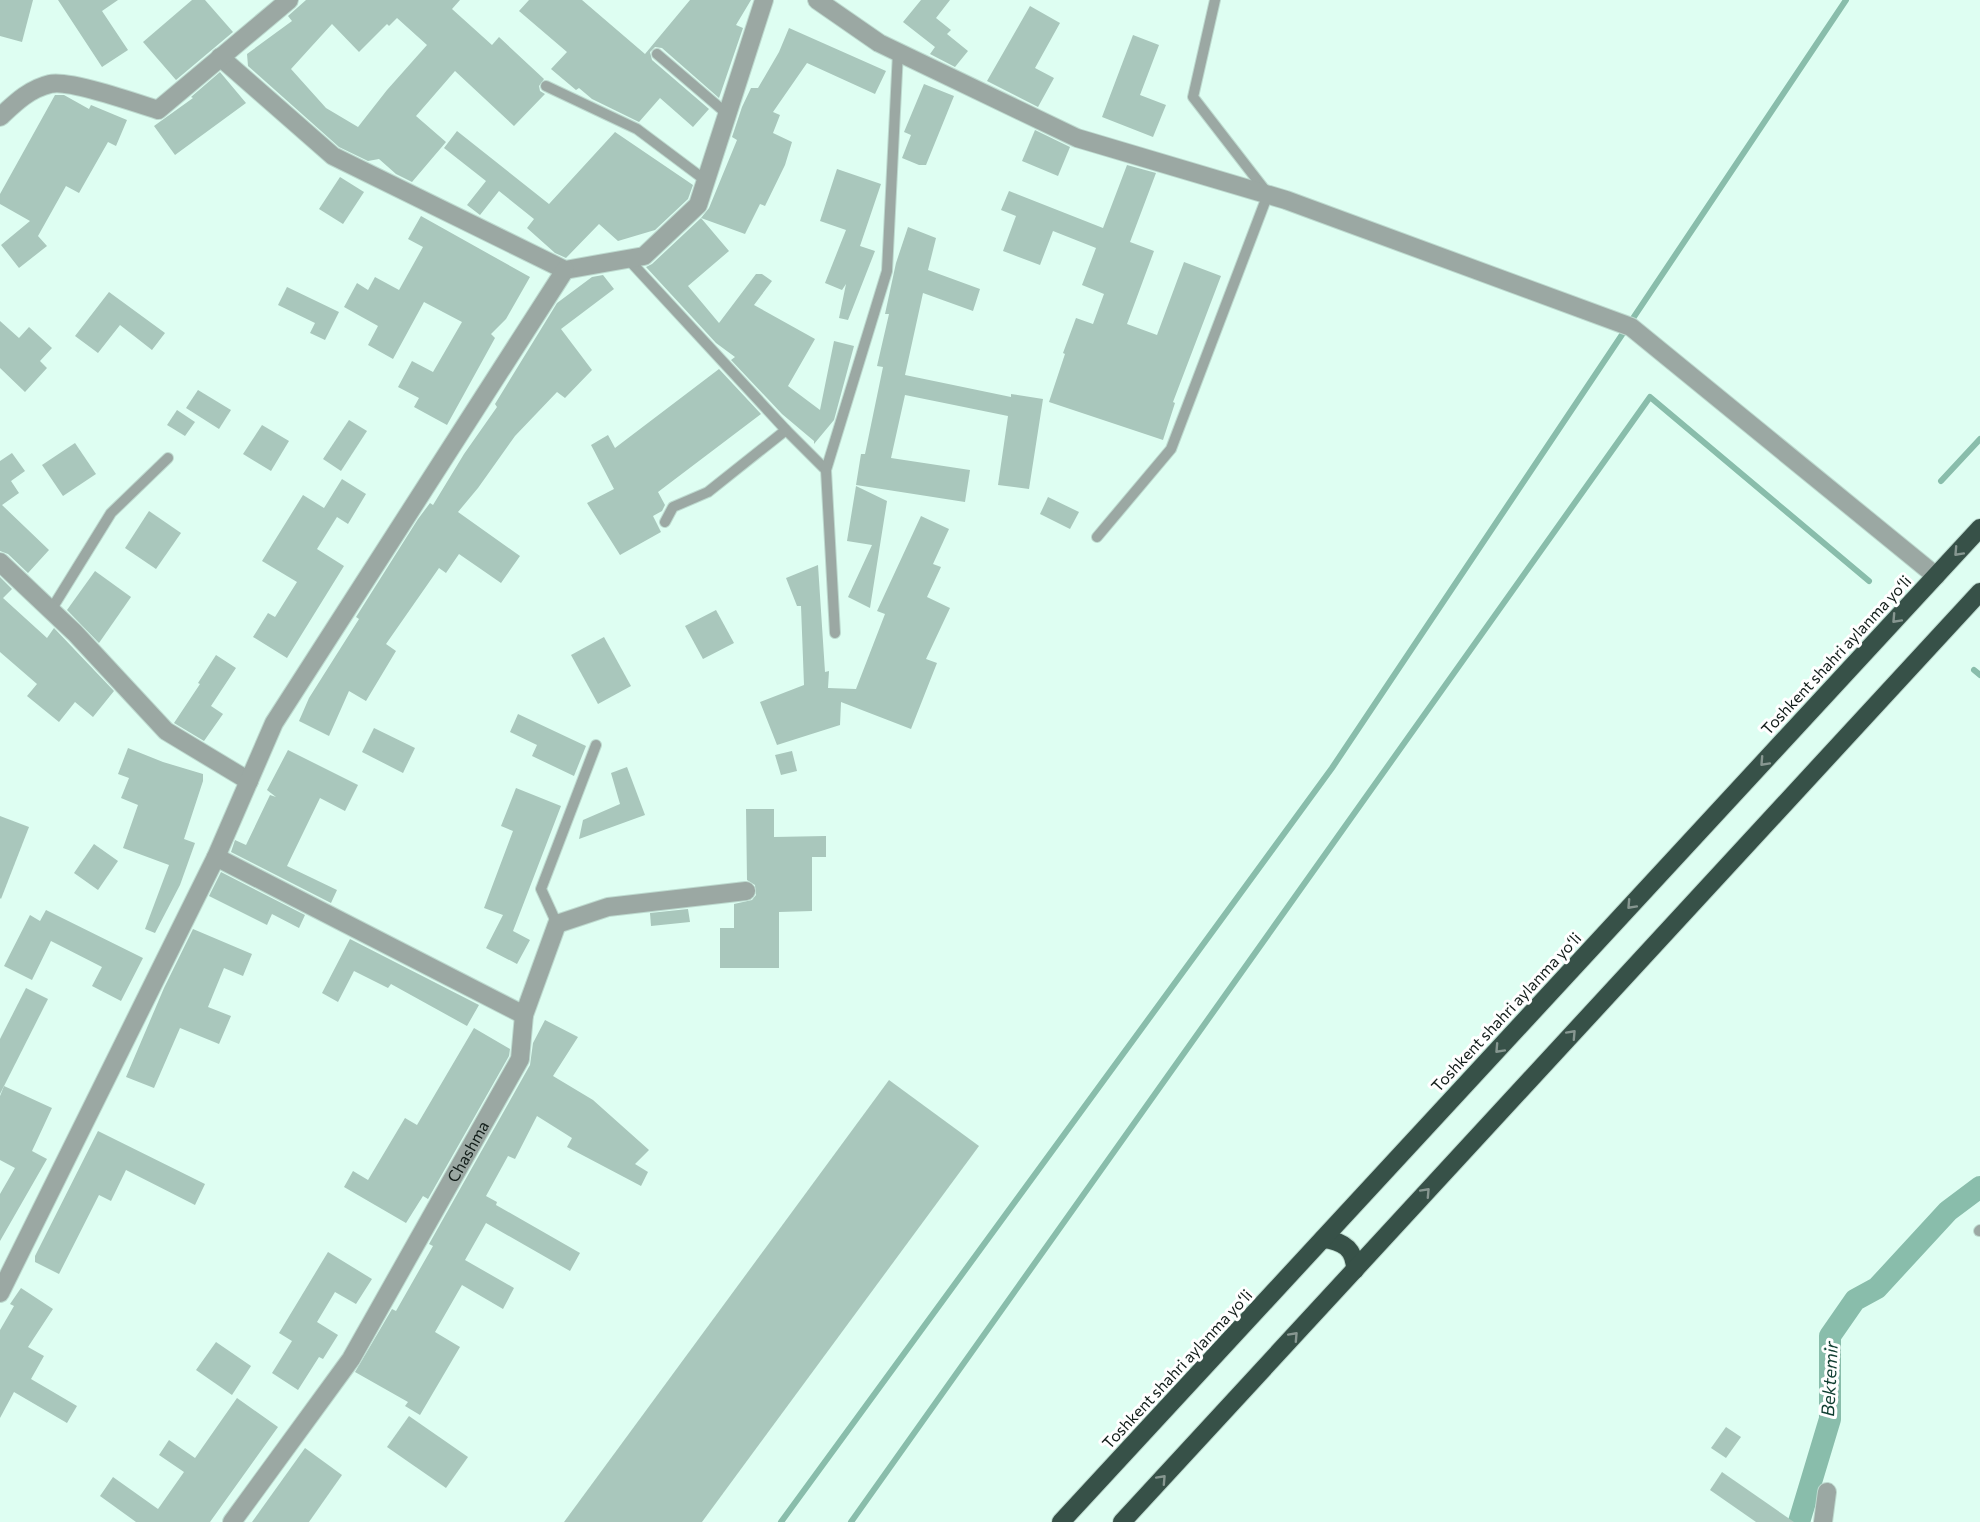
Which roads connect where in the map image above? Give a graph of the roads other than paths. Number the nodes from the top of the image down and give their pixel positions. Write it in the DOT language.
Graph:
graph roads {
  1 [pos="289,0"];
  2 [pos="764,0"];
  3 [pos="817,0"];
  4 [pos="1215,0"];
  5 [pos="898,52"];
  6 [pos="657,54"];
  7 [pos="220,57"];
  8 [pos="546,86"];
  9 [pos="726,113"];
  10 [pos="0,117"];
  11 [pos="705,180"];
  12 [pos="1268,194"];
  13 [pos="628,259"];
  14 [pos="564,270"];
  15 [pos="786,430"];
  16 [pos="168,458"];
  17 [pos="826,470"];
  18 [pos="665,522"];
  19 [pos="1980,528"];
  20 [pos="1097,537"];
  21 [pos="0,562"];
  22 [pos="1936,576"];
  23 [pos="1980,592"];
  24 [pos="51,610"];
  25 [pos="835,633"];
  26 [pos="596,745"];
  27 [pos="249,781"];
  28 [pos="216,857"];
  29 [pos="746,891"];
  30 [pos="557,924"];
  31 [pos="524,1015"];
  32 [pos="1323,1239"];
  33 [pos="1355,1270"];
  34 [pos="0,1293"];
  35 [pos="1827,1492"];
  36 [pos="232,1522"];
  37 [pos="1061,1522"];
  38 [pos="1122,1522"];
  39 [pos="1823,1522"];
  1 -- 7 [label="street"];
  2 -- 9 [label="street"];
  3 -- 5 [label="street"];
  4 -- 12 [label="lane"];
  5 -- 12 [label="street"];
  5 -- 17 [label="lane"];
  6 -- 9 [label="lane"];
  7 -- 10 [label="street"];
  7 -- 14 [label="street"];
  8 -- 11 [label="lane"];
  9 -- 11 [label="street"];
  11 -- 13 [label="street"];
  12 -- 20 [label="lane"];
  12 -- 22 [label="street"];
  13 -- 14 [label="street"];
  13 -- 15 [label="lane"];
  14 -- 27 [label="street"];
  15 -- 17 [label="lane"];
  15 -- 18 [label="lane"];
  16 -- 24 [label="lane"];
  17 -- 25 [label="lane"];
  19 -- 22 [label="highway, Toshkent shahri aylanma yoʻli, one-way"];
  21 -- 24 [label="street"];
  22 -- 32 [label="highway, Toshkent shahri aylanma yoʻli, one-way"];
  33 -- 23 [label="highway, one-way"];
  24 -- 27 [label="street"];
  26 -- 30 [label="lane"];
  27 -- 28 [label="street"];
  28 -- 31 [label="street"];
  28 -- 34 [label="street"];
  29 -- 30 [label="street"];
  30 -- 31 [label="street, Chashma"];
  31 -- 36 [label="street, Chashma"];
  32 -- 33 [label="highway"];
  32 -- 37 [label="highway, Toshkent shahri aylanma yoʻli"];
  38 -- 33 [label="highway, one-way"];
  35 -- 39 [label="street"];
}
